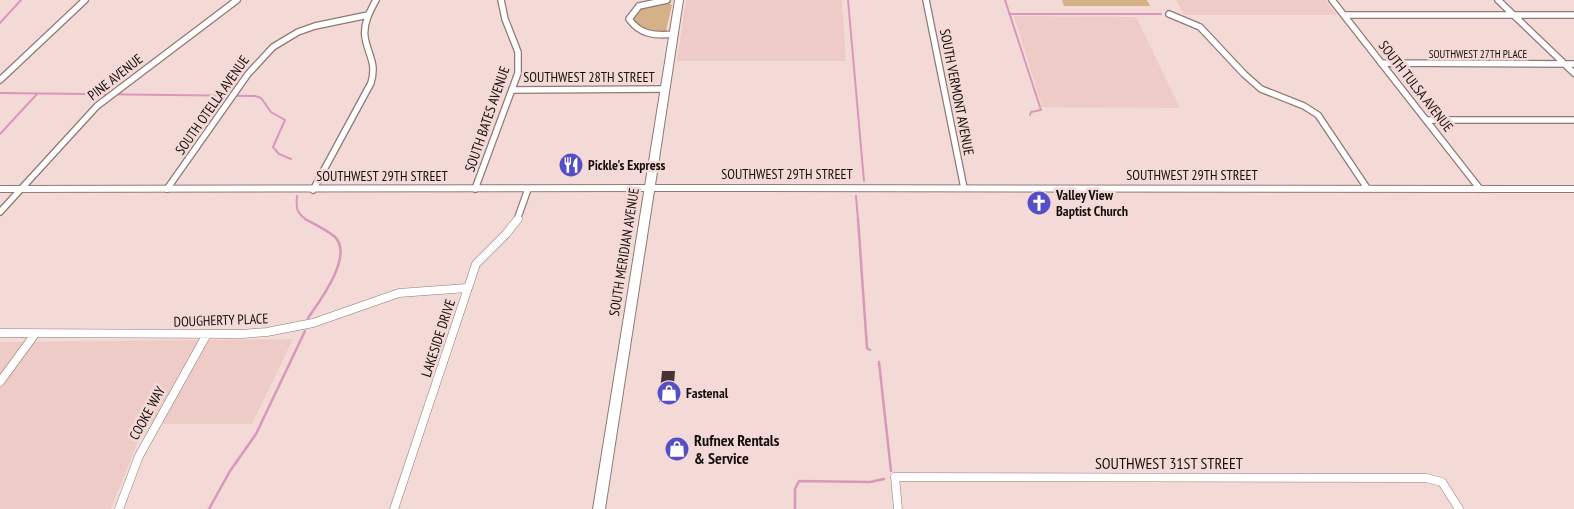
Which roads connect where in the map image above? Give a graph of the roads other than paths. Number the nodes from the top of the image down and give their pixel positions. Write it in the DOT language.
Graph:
graph roads {
  1 [pos="85,0"];
  2 [pos="237,0"];
  3 [pos="376,0"];
  4 [pos="501,0"];
  5 [pos="667,0"];
  6 [pos="679,0"];
  7 [pos="926,0"];
  8 [pos="1332,0"];
  9 [pos="1498,0"];
  10 [pos="1169,14"];
  11 [pos="368,15"];
  12 [pos="1344,15"];
  13 [pos="1574,15"];
  14 [pos="1515,16"];
  15 [pos="674,34"];
  16 [pos="1382,63"];
  17 [pos="1565,64"];
  18 [pos="1574,64"];
  19 [pos="1574,72"];
  20 [pos="0,80"];
  21 [pos="512,90"];
  22 [pos="666,90"];
  23 [pos="1427,120"];
  24 [pos="1574,120"];
  25 [pos="650,188"];
  26 [pos="964,188"];
  27 [pos="1366,188"];
  28 [pos="0,189"];
  29 [pos="21,189"];
  30 [pos="167,189"];
  31 [pos="528,189"];
  32 [pos="1480,189"];
  33 [pos="1574,189"];
  34 [pos="313,190"];
  35 [pos="475,190"];
  36 [pos="0,212"];
  37 [pos="467,288"];
  38 [pos="0,333"];
  39 [pos="35,334"];
  40 [pos="207,334"];
  41 [pos="0,382"];
  42 [pos="119,509"];
  43 [pos="394,509"];
  44 [pos="599,509"];
  45 [pos="898,509"];
  46 [pos="1459,509"];
  1 -- 20 [label="street"];
  2 -- 29 [label="street, PINE AVENUE"];
  3 -- 11 [label="street"];
  4 -- 21 [label="street, SOUTH BATES AVENUE"];
  5 -- 15 [label="street"];
  6 -- 15 [label="main road, SOUTH MERIDIAN AVENUE"];
  7 -- 26 [label="street, SOUTH VERMONT AVENUE"];
  8 -- 12 [label="street, SOUTH TULSA AVENUE"];
  9 -- 14 [label="street"];
  10 -- 27 [label="street"];
  11 -- 30 [label="street, SOUTH OTELLA AVENUE"];
  11 -- 34 [label="street"];
  12 -- 14 [label="street"];
  12 -- 16 [label="street, SOUTH TULSA AVENUE"];
  13 -- 14 [label="street"];
  14 -- 17 [label="street"];
  15 -- 22 [label="main road, SOUTH MERIDIAN AVENUE"];
  16 -- 17 [label="street, SOUTHWEST 27TH PLACE"];
  16 -- 23 [label="street, SOUTH TULSA AVENUE"];
  17 -- 18 [label="street, SOUTHWEST 27TH PLACE"];
  17 -- 19 [label="street"];
  21 -- 22 [label="street, SOUTHWEST 28TH STREET"];
  21 -- 35 [label="street, SOUTH BATES AVENUE"];
  22 -- 25 [label="main road, SOUTH MERIDIAN AVENUE"];
  23 -- 24 [label="street"];
  23 -- 32 [label="street, SOUTH TULSA AVENUE"];
  25 -- 26 [label="main road, SOUTHWEST 29TH STREET"];
  25 -- 31 [label="street, SOUTHWEST 29TH STREET"];
  25 -- 44 [label="main road, SOUTH MERIDIAN AVENUE"];
  26 -- 27 [label="main road, SOUTHWEST 29TH STREET"];
  27 -- 32 [label="main road, SOUTHWEST 29TH STREET"];
  28 -- 29 [label="street, SOUTHWEST 29TH STREET"];
  29 -- 30 [label="street, SOUTHWEST 29TH STREET"];
  29 -- 36 [label="street"];
  30 -- 34 [label="street, SOUTHWEST 29TH STREET"];
  31 -- 35 [label="street, SOUTHWEST 29TH STREET"];
  31 -- 37 [label="street, LAKESIDE DRIVE"];
  32 -- 33 [label="main road, SOUTHWEST 29TH STREET"];
  34 -- 35 [label="street, SOUTHWEST 29TH STREET"];
  37 -- 40 [label="street, DOUGHERTY PLACE"];
  37 -- 43 [label="street, LAKESIDE DRIVE"];
  38 -- 39 [label="street, DOUGHERTY PLACE"];
  39 -- 40 [label="street, DOUGHERTY PLACE"];
  39 -- 41 [label="street"];
  40 -- 42 [label="street, COOKE WAY"];
  45 -- 46 [label="street, SOUTHWEST 31ST STREET"];
}
